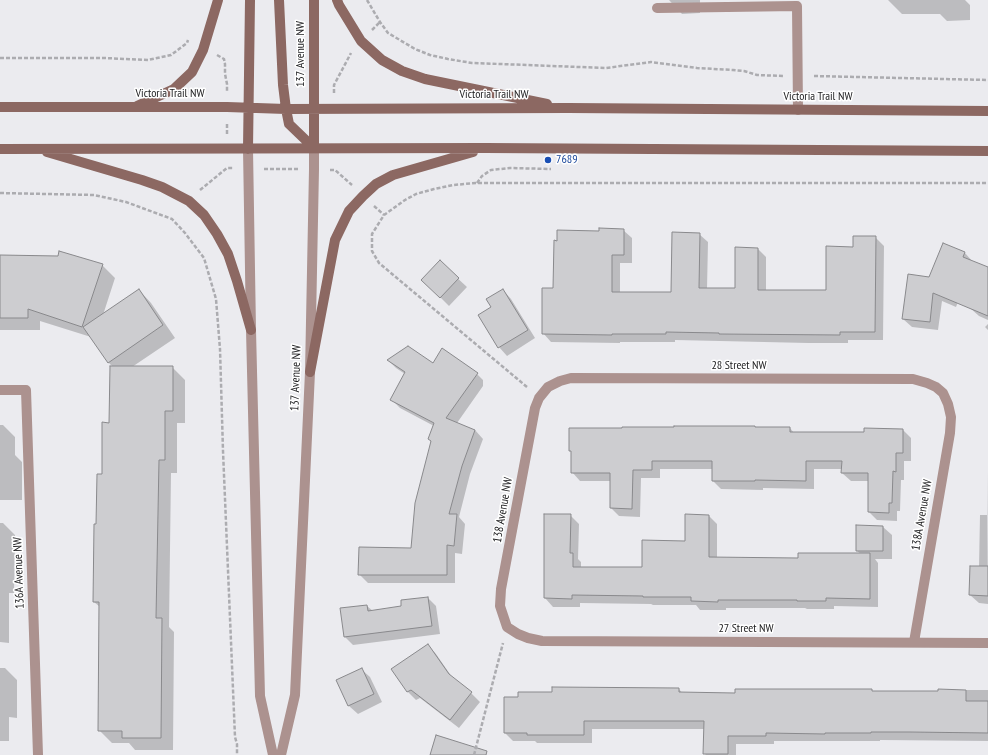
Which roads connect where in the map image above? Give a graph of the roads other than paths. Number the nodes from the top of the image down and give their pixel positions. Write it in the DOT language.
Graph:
graph roads {
  1 [pos="218,0"];
  2 [pos="250,0"];
  3 [pos="279,0"];
  4 [pos="314,0"];
  5 [pos="337,0"];
  6 [pos="657,8"];
  7 [pos="0,107"];
  8 [pos="135,107"];
  9 [pos="248,108"];
  10 [pos="314,108"];
  11 [pos="568,108"];
  12 [pos="286,109"];
  13 [pos="798,110"];
  14 [pos="988,111"];
  15 [pos="314,148"];
  16 [pos="485,148"];
  17 [pos="0,149"];
  18 [pos="35,149"];
  19 [pos="248,149"];
  20 [pos="988,151"];
  21 [pos="251,330"];
  22 [pos="310,372"];
  23 [pos="0,390"];
  24 [pos="943,392"];
  25 [pos="539,398"];
  26 [pos="507,627"];
  27 [pos="914,642"];
  28 [pos="988,643"];
  29 [pos="38,755"];
  30 [pos="273,755"];
  31 [pos="281,755"];
  1 -- 8 [label="main road"];
  2 -- 9 [label="main road"];
  3 -- 12 [label="main road"];
  4 -- 10 [label="main road, 137 Avenue NW"];
  5 -- 11 [label="main road"];
  6 -- 13 [label="street"];
  7 -- 8 [label="main road, Victoria Trail NW"];
  8 -- 9 [label="main road, Victoria Trail NW"];
  9 -- 12 [label="main road, Victoria Trail NW"];
  9 -- 19 [label="main road"];
  10 -- 11 [label="main road, Victoria Trail NW"];
  10 -- 12 [label="main road, Victoria Trail NW"];
  10 -- 15 [label="main road, 137 Avenue NW"];
  11 -- 13 [label="main road, Victoria Trail NW"];
  12 -- 15 [label="main road"];
  13 -- 14 [label="main road, Victoria Trail NW"];
  15 -- 16 [label="main road"];
  15 -- 19 [label="main road"];
  15 -- 22 [label="street, 137 Avenue NW"];
  16 -- 20 [label="main road"];
  16 -- 22 [label="main road"];
  17 -- 18 [label="main road"];
  18 -- 19 [label="main road"];
  18 -- 21 [label="main road"];
  19 -- 21 [label="street"];
  21 -- 30 [label="street"];
  22 -- 31 [label="street, 137 Avenue NW"];
  23 -- 29 [label="street, 136A Avenue NW"];
  24 -- 25 [label="street, 28 Street NW"];
  24 -- 27 [label="street, 138A Avenue NW"];
  25 -- 26 [label="street, 138 Avenue NW"];
  26 -- 27 [label="street, 27 Street NW"];
  27 -- 28 [label="street, 27 Street NW"];
}
